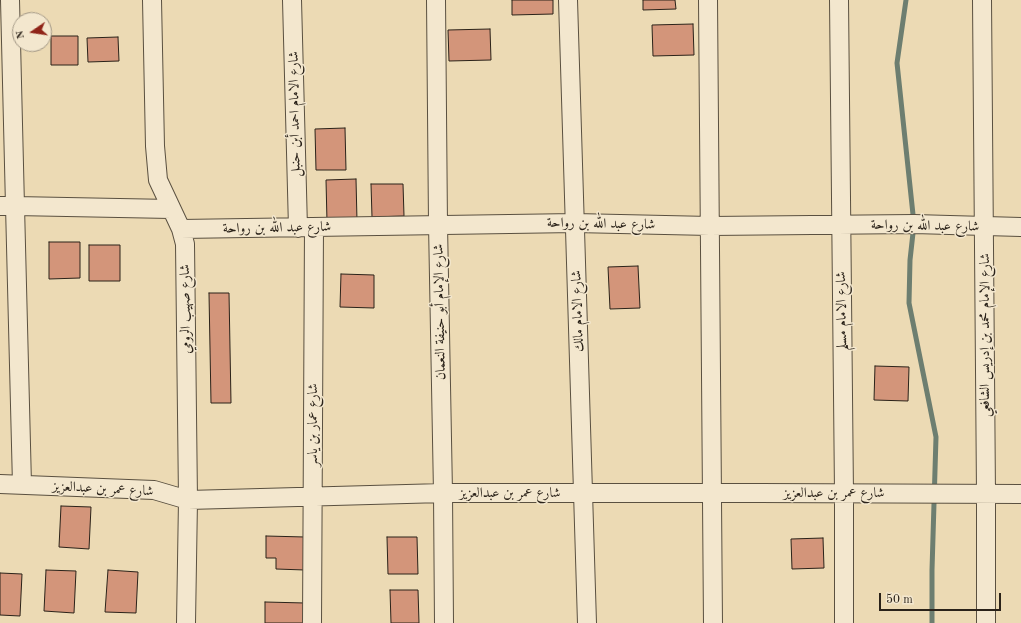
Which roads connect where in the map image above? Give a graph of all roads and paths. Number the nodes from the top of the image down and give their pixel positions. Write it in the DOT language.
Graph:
graph roads {
  1 [pos="10,0"];
  2 [pos="152,0"];
  3 [pos="292,0"];
  4 [pos="436,0"];
  5 [pos="568,0"];
  6 [pos="708,0"];
  7 [pos="839,0"];
  8 [pos="982,0"];
  9 [pos="8,206"];
  10 [pos="171,209"];
  11 [pos="575,223"];
  12 [pos="438,224"];
  13 [pos="841,225"];
  14 [pos="710,226"];
  15 [pos="984,226"];
  16 [pos="306,227"];
  17 [pos="1021,227"];
  18 [pos="180,229"];
  19 [pos="0,484"];
  20 [pos="22,485"];
  21 [pos="583,493"];
  22 [pos="712,493"];
  23 [pos="844,493"];
  24 [pos="443,494"];
  25 [pos="986,494"];
  26 [pos="1021,494"];
  27 [pos="312,497"];
  28 [pos="188,500"];
  29 [pos="186,623"];
  30 [pos="312,623"];
  31 [pos="444,623"];
  32 [pos="587,623"];
  33 [pos="713,623"];
  34 [pos="844,623"];
  35 [pos="986,623"];
  1 -- 9 [label="street"];
  2 -- 10 [label="street, شارع صهيب الرومي"];
  3 -- 16 [label="street, شارع الامام احمد أبن حنبل"];
  4 -- 12 [label="street, شارع الإمام أبو حنيفة النعمان"];
  5 -- 11 [label="street, شارع الامام مالك"];
  6 -- 14 [label="street"];
  7 -- 13 [label="street, شارع الامام مسلم"];
  8 -- 15 [label="street, شارع الإمام محمد بن إدريس الشافعي"];
  9 -- 10 [label="street"];
  9 -- 20 [label="street"];
  10 -- 18 [label="street, شارع صهيب الرومي"];
  11 -- 12 [label="street, شارع عبد الله بن رواحة"];
  11 -- 14 [label="street, شارع عبد الله بن رواحة"];
  11 -- 21 [label="street, شارع الامام مالك"];
  12 -- 16 [label="street, شارع عبد الله بن رواحة"];
  12 -- 24 [label="street, شارع الإمام أبو حنيفة النعمان"];
  13 -- 14 [label="street, شارع عبد الله بن رواحة"];
  13 -- 15 [label="street, شارع عبد الله بن رواحة"];
  13 -- 23 [label="street, شارع الامام مسلم"];
  14 -- 22 [label="street"];
  15 -- 17 [label="street, شارع عبد الله بن رواحة"];
  15 -- 25 [label="street, شارع الإمام محمد بن إدريس الشافعي"];
  16 -- 18 [label="street, شارع عبد الله بن رواحة"];
  16 -- 27 [label="street, شارع عمار بن ياسر"];
  18 -- 28 [label="street, شارع صهيب الرومي"];
  19 -- 20 [label="street, شارع عمر بن عبدالعزيز"];
  20 -- 28 [label="street, شارع عمر بن عبدالعزيز"];
  21 -- 22 [label="street, شارع عمر بن عبدالعزيز"];
  21 -- 24 [label="street, شارع عمر بن عبدالعزيز"];
  21 -- 32 [label="street, شارع الامام مالك"];
  22 -- 23 [label="street, شارع عمر بن عبدالعزيز"];
  22 -- 33 [label="street"];
  23 -- 25 [label="street, شارع عمر بن عبدالعزيز"];
  23 -- 34 [label="street, شارع الامام مسلم"];
  24 -- 27 [label="street, شارع عمر بن عبدالعزيز"];
  24 -- 31 [label="street, شارع الإمام أبو حنيفة النعمان"];
  25 -- 26 [label="street, شارع عمر بن عبدالعزيز"];
  25 -- 35 [label="street, شارع الإمام محمد بن إدريس الشافعي"];
  27 -- 28 [label="street, شارع عمر بن عبدالعزيز"];
  27 -- 30 [label="street, شارع عمار بن ياسر"];
  28 -- 29 [label="street, شارع صهيب الرومي"];
}
